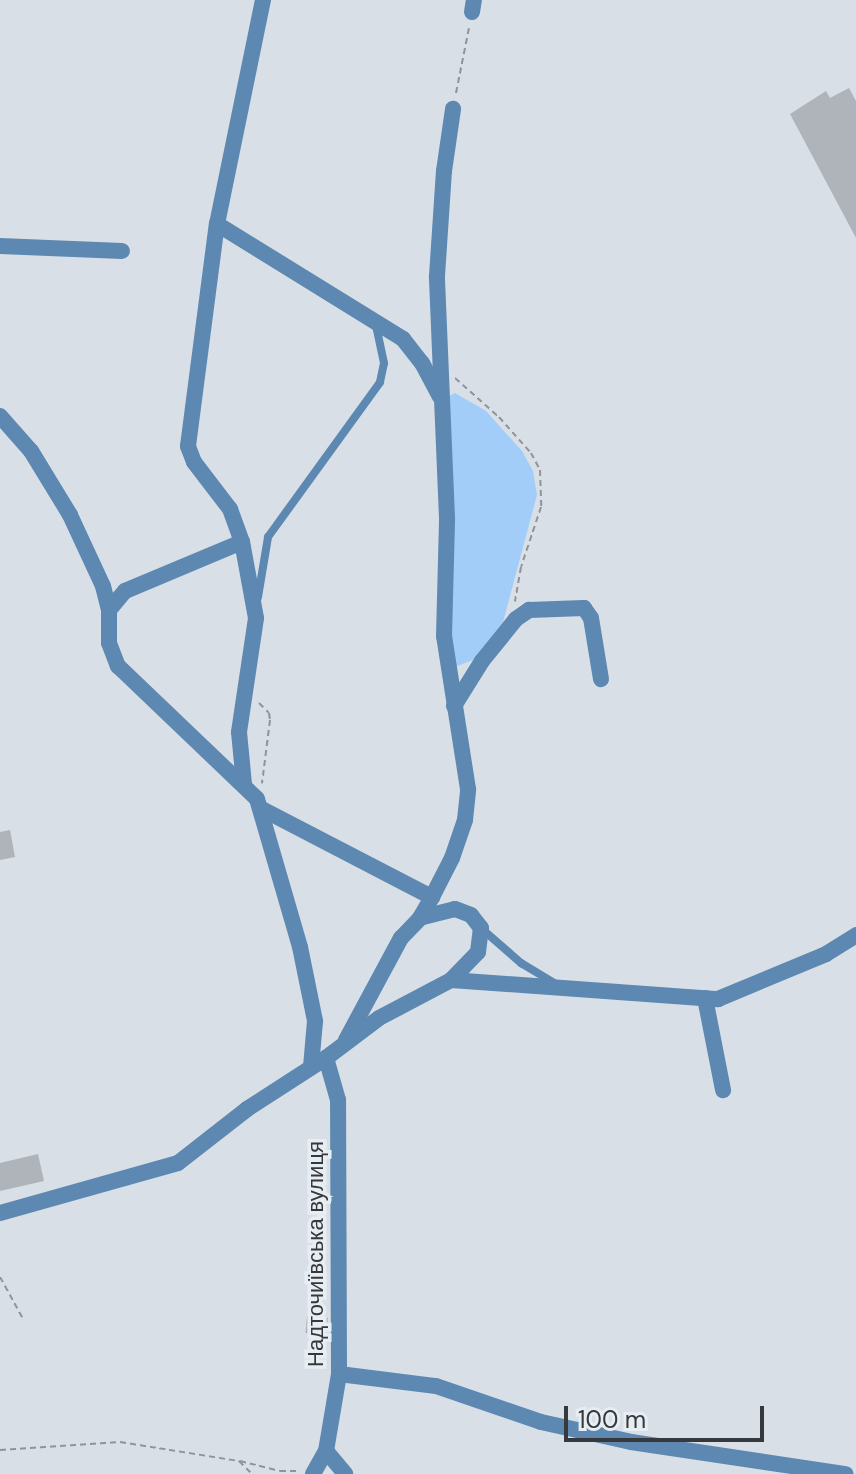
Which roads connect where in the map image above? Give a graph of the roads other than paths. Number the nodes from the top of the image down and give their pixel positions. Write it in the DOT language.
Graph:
graph roads {
  1 [pos="263,0"];
  2 [pos="453,109"];
  3 [pos="217,224"];
  4 [pos="0,246"];
  5 [pos="122,251"];
  6 [pos="371,317"];
  7 [pos="443,402"];
  8 [pos="0,416"];
  9 [pos="242,542"];
  10 [pos="109,610"];
  11 [pos="256,618"];
  12 [pos="601,679"];
  13 [pos="454,706"];
  14 [pos="244,784"];
  15 [pos="262,808"];
  16 [pos="432,897"];
  17 [pos="420,918"];
  18 [pos="481,928"];
  19 [pos="856,935"];
  20 [pos="451,980"];
  21 [pos="565,988"];
  22 [pos="705,998"];
  23 [pos="346,1040"];
  24 [pos="319,1063"];
  25 [pos="723,1090"];
  26 [pos="0,1213"];
  27 [pos="339,1374"];
  28 [pos="319,1463"];
  29 [pos="345,1474"];
  30 [pos="846,1474"];
  1 -- 3 [label="street"];
  2 -- 7 [label="street"];
  3 -- 6 [label="street"];
  3 -- 9 [label="street"];
  4 -- 5 [label="street"];
  6 -- 7 [label="street"];
  6 -- 11 [label="lane"];
  7 -- 13 [label="street"];
  8 -- 10 [label="street"];
  9 -- 10 [label="street"];
  9 -- 11 [label="street"];
  10 -- 14 [label="street"];
  11 -- 14 [label="street"];
  12 -- 13 [label="street"];
  13 -- 16 [label="street"];
  14 -- 15 [label="street"];
  15 -- 16 [label="street"];
  15 -- 24 [label="street"];
  16 -- 17 [label="street"];
  17 -- 18 [label="street"];
  17 -- 23 [label="street"];
  18 -- 20 [label="street"];
  18 -- 21 [label="lane"];
  19 -- 22 [label="street"];
  20 -- 21 [label="street"];
  20 -- 23 [label="street"];
  21 -- 22 [label="street"];
  22 -- 25 [label="street"];
  23 -- 24 [label="street"];
  24 -- 26 [label="street"];
  24 -- 27 [label="street, Надточиївська вулиця"];
  27 -- 28 [label="street, Надточиївська вулиця"];
  27 -- 30 [label="street"];
  28 -- 29 [label="street"];
}
